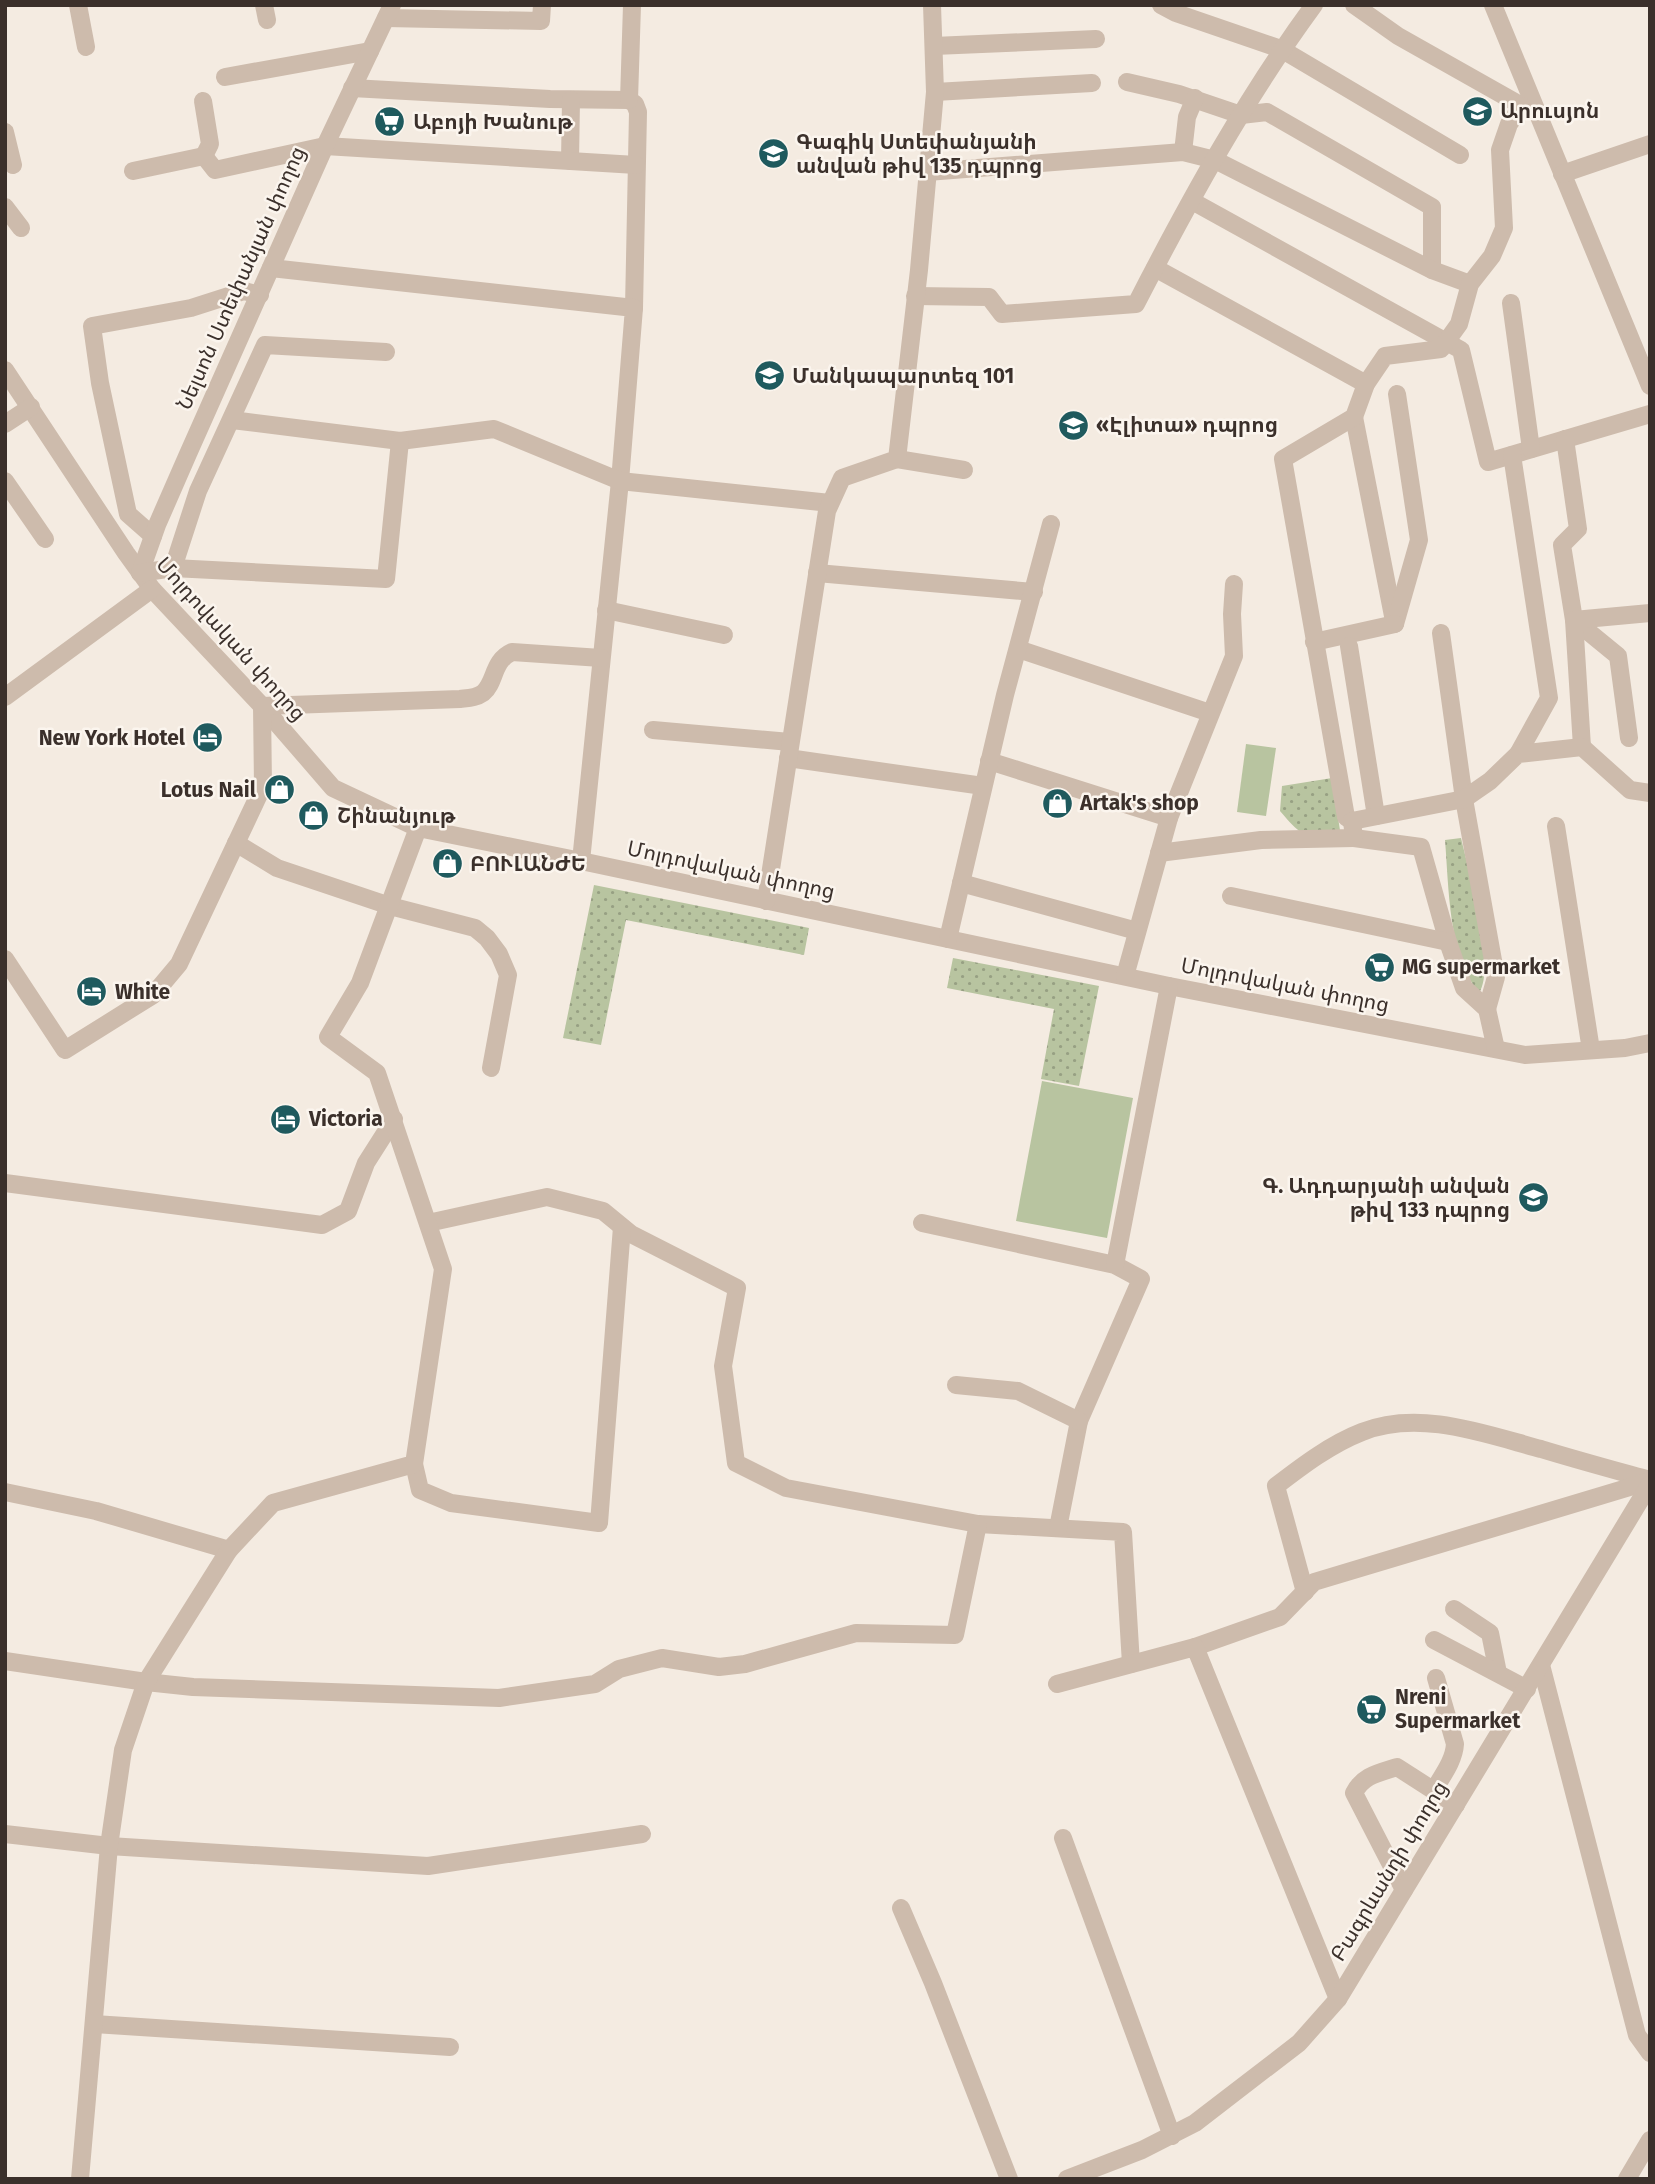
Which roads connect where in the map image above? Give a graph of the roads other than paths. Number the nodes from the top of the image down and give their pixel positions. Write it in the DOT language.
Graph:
graph roads {
  1 [pos="78,5"];
  2 [pos="542,5"];
  3 [pos="632,5"];
  4 [pos="932,5"];
  5 [pos="1161,5"];
  6 [pos="1314,5"];
  7 [pos="1354,5"];
  8 [pos="1493,5"];
  9 [pos="389,11"];
  10 [pos="1096,39"];
  11 [pos="934,46"];
  12 [pos="86,47"];
  13 [pos="1282,49"];
  14 [pos="370,51"];
  15 [pos="225,77"];
  16 [pos="1126,82"];
  17 [pos="1092,83"];
  18 [pos="352,88"];
  19 [pos="935,92"];
  20 [pos="1195,98"];
  21 [pos="571,100"];
  22 [pos="629,100"];
  23 [pos="204,101"];
  24 [pos="1528,105"];
  25 [pos="1241,115"];
  26 [pos="5,132"];
  27 [pos="1650,144"];
  28 [pos="325,146"];
  29 [pos="1183,152"];
  30 [pos="1460,155"];
  31 [pos="204,156"];
  32 [pos="1215,160"];
  33 [pos="570,161"];
  34 [pos="13,165"];
  35 [pos="636,165"];
  36 [pos="133,171"];
  37 [pos="927,172"];
  38 [pos="1562,174"];
  39 [pos="1192,201"];
  40 [pos="5,207"];
  41 [pos="21,228"];
  42 [pos="271,268"];
  43 [pos="1155,268"];
  44 [pos="1432,270"];
  45 [pos="1470,284"];
  46 [pos="260,295"];
  47 [pos="915,296"];
  48 [pos="1511,303"];
  49 [pos="634,309"];
  50 [pos="241,336"];
  51 [pos="1444,341"];
  52 [pos="265,345"];
  53 [pos="386,352"];
  54 [pos="5,370"];
  55 [pos="1366,384"];
  56 [pos="1650,386"];
  57 [pos="1397,394"];
  58 [pos="30,407"];
  59 [pos="1650,414"];
  60 [pos="1354,417"];
  61 [pos="232,420"];
  62 [pos="5,424"];
  63 [pos="1565,439"];
  64 [pos="400,441"];
  65 [pos="1531,449"];
  66 [pos="1512,455"];
  67 [pos="897,459"];
  68 [pos="964,470"];
  69 [pos="5,481"];
  70 [pos="620,481"];
  71 [pos="830,503"];
  72 [pos="1051,524"];
  73 [pos="153,536"];
  74 [pos="45,539"];
  75 [pos="173,568"];
  76 [pos="140,573"];
  77 [pos="817,573"];
  78 [pos="1234,584"];
  79 [pos="152,589"];
  80 [pos="1034,592"];
  81 [pos="606,610"];
  82 [pos="1650,613"];
  83 [pos="1574,620"];
  84 [pos="1395,624"];
  85 [pos="1441,633"];
  86 [pos="724,635"];
  87 [pos="1314,642"];
  88 [pos="1349,646"];
  89 [pos="1018,649"];
  90 [pos="601,658"];
  91 [pos="5,697"];
  92 [pos="262,706"];
  93 [pos="1210,713"];
  94 [pos="653,730"];
  95 [pos="1629,738"];
  96 [pos="1582,747"];
  97 [pos="789,750"];
  98 [pos="1518,754"];
  99 [pos="989,761"];
  100 [pos="984,786"];
  101 [pos="1650,793"];
  102 [pos="1464,799"];
  103 [pos="1376,816"];
  104 [pos="1169,818"];
  105 [pos="1556,826"];
  106 [pos="418,828"];
  107 [pos="1353,829"];
  108 [pos="236,843"];
  109 [pos="1159,853"];
  110 [pos="581,861"];
  111 [pos="961,883"];
  112 [pos="1231,896"];
  113 [pos="766,901"];
  114 [pos="390,906"];
  115 [pos="1137,931"];
  116 [pos="948,939"];
  117 [pos="1448,942"];
  118 [pos="5,958"];
  119 [pos="1125,976"];
  120 [pos="1169,986"];
  121 [pos="1487,1009"];
  122 [pos="1650,1043"];
  123 [pos="1496,1049"];
  124 [pos="1591,1050"];
  125 [pos="491,1068"];
  126 [pos="394,1119"];
  127 [pos="5,1183"];
  128 [pos="428,1223"];
  129 [pos="922,1223"];
  130 [pos="622,1227"];
  131 [pos="1115,1265"];
  132 [pos="956,1385"];
  133 [pos="1079,1421"];
  134 [pos="414,1464"];
  135 [pos="1650,1482"];
  136 [pos="5,1492"];
  137 [pos="978,1524"];
  138 [pos="1058,1528"];
  139 [pos="229,1550"];
  140 [pos="1305,1592"];
  141 [pos="1454,1609"];
  142 [pos="1434,1640"];
  143 [pos="1195,1647"];
  144 [pos="5,1661"];
  145 [pos="1131,1664"];
  146 [pos="1541,1665"];
  147 [pos="1498,1673"];
  148 [pos="1436,1678"];
  149 [pos="145,1682"];
  150 [pos="1057,1684"];
  151 [pos="1527,1689"];
  152 [pos="1434,1790"];
  153 [pos="1456,1805"];
  154 [pos="5,1834"];
  155 [pos="642,1834"];
  156 [pos="1063,1838"];
  157 [pos="109,1846"];
  158 [pos="1404,1890"];
  159 [pos="901,1908"];
  160 [pos="1338,1999"];
  161 [pos="94,2024"];
  162 [pos="450,2047"];
  163 [pos="1650,2053"];
  164 [pos="1172,2136"];
  165 [pos="1650,2140"];
  166 [pos="80,2179"];
  167 [pos="1009,2179"];
  168 [pos="1067,2179"];
  169 [pos="1626,2179"];
  1 -- 12 [label="street"];
  2 -- 9 [label="street"];
  3 -- 22 [label="street"];
  4 -- 11 [label="street"];
  5 -- 13 [label="street"];
  6 -- 13 [label="street"];
  7 -- 24 [label="street"];
  8 -- 24 [label="street"];
  9 -- 14 [label="street, Նելսոն Ստեփանյան փողոց"];
  10 -- 11 [label="street"];
  11 -- 19 [label="street"];
  13 -- 25 [label="street"];
  13 -- 30 [label="street"];
  14 -- 15 [label="street"];
  14 -- 18 [label="street, Նելսոն Ստեփանյան փողոց"];
  16 -- 20 [label="street"];
  17 -- 19 [label="street"];
  18 -- 21 [label="street"];
  18 -- 28 [label="street, Նելսոն Ստեփանյան փողոց"];
  19 -- 37 [label="street"];
  20 -- 25 [label="street"];
  20 -- 29 [label="street"];
  21 -- 22 [label="street"];
  21 -- 33 [label="street"];
  22 -- 35 [label="street"];
  23 -- 31 [label="street"];
  24 -- 38 [label="street"];
  24 -- 45 [label="street"];
  25 -- 32 [label="street"];
  25 -- 44 [label="street"];
  26 -- 34 [label="street"];
  27 -- 38 [label="street"];
  28 -- 31 [label="street"];
  28 -- 33 [label="street"];
  28 -- 42 [label="street, Նելսոն Ստեփանյան փողոց"];
  29 -- 32 [label="street"];
  29 -- 37 [label="street"];
  31 -- 36 [label="street"];
  32 -- 39 [label="street"];
  32 -- 44 [label="street"];
  33 -- 35 [label="street"];
  35 -- 49 [label="street"];
  37 -- 47 [label="street"];
  38 -- 56 [label="street"];
  39 -- 43 [label="street"];
  39 -- 51 [label="street"];
  40 -- 41 [label="street"];
  42 -- 46 [label="street, Նելսոն Ստեփանյան փողոց"];
  42 -- 49 [label="street"];
  43 -- 47 [label="street"];
  43 -- 55 [label="street"];
  44 -- 45 [label="street"];
  45 -- 51 [label="street"];
  46 -- 50 [label="street, Նելսոն Ստեփանյան փողոց"];
  46 -- 73 [label="street"];
  47 -- 67 [label="street"];
  48 -- 65 [label="street"];
  49 -- 70 [label="street"];
  50 -- 52 [label="street"];
  50 -- 73 [label="street, Նելսոն Ստեփանյան փողոց"];
  51 -- 55 [label="street"];
  51 -- 66 [label="street"];
  52 -- 53 [label="street"];
  52 -- 61 [label="street"];
  54 -- 58 [label="street, Մոլդովական փողոց"];
  55 -- 60 [label="street"];
  57 -- 84 [label="street"];
  58 -- 62 [label="street"];
  58 -- 76 [label="street, Մոլդովական փողոց"];
  59 -- 63 [label="street"];
  60 -- 84 [label="street"];
  60 -- 87 [label="street"];
  61 -- 64 [label="street"];
  61 -- 75 [label="street"];
  63 -- 65 [label="street"];
  63 -- 83 [label="street"];
  64 -- 70 [label="street"];
  64 -- 75 [label="street"];
  65 -- 66 [label="street"];
  66 -- 98 [label="street"];
  67 -- 68 [label="street"];
  67 -- 71 [label="street"];
  69 -- 74 [label="street"];
  70 -- 71 [label="street"];
  70 -- 81 [label="street"];
  71 -- 77 [label="street"];
  72 -- 80 [label="street"];
  73 -- 76 [label="street, Նելսոն Ստեփանյան փողոց"];
  75 -- 76 [label="street"];
  76 -- 79 [label="street, Մոլդովական փողոց"];
  77 -- 80 [label="street"];
  77 -- 97 [label="street"];
  78 -- 93 [label="street"];
  79 -- 91 [label="street"];
  79 -- 92 [label="street, Մոլդովական փողոց"];
  80 -- 89 [label="street"];
  81 -- 86 [label="street"];
  81 -- 90 [label="street"];
  82 -- 83 [label="street"];
  83 -- 95 [label="street"];
  83 -- 96 [label="street"];
  84 -- 87 [label="street"];
  85 -- 102 [label="street"];
  87 -- 107 [label="street"];
  88 -- 103 [label="street"];
  89 -- 93 [label="street"];
  89 -- 99 [label="street"];
  90 -- 92 [label="street"];
  90 -- 110 [label="street"];
  92 -- 106 [label="street, Մոլդովական փողոց"];
  92 -- 108 [label="street"];
  93 -- 104 [label="street"];
  94 -- 97 [label="street"];
  96 -- 98 [label="street"];
  96 -- 101 [label="street"];
  97 -- 100 [label="street"];
  97 -- 113 [label="street"];
  98 -- 102 [label="street"];
  99 -- 100 [label="street"];
  99 -- 104 [label="street"];
  100 -- 111 [label="street"];
  102 -- 103 [label="street"];
  102 -- 121 [label="street"];
  103 -- 107 [label="street"];
  104 -- 109 [label="street"];
  105 -- 124 [label="street"];
  106 -- 110 [label="street, Մոլդովական փողոց"];
  106 -- 114 [label="street"];
  107 -- 109 [label="street"];
  107 -- 117 [label="street"];
  108 -- 114 [label="street"];
  108 -- 118 [label="street"];
  109 -- 115 [label="street"];
  110 -- 113 [label="street, Մոլդովական փողոց"];
  111 -- 115 [label="street"];
  111 -- 116 [label="street"];
  112 -- 117 [label="street"];
  113 -- 116 [label="street, Մոլդովական փողոց"];
  114 -- 125 [label="street"];
  114 -- 126 [label="street"];
  115 -- 119 [label="street"];
  116 -- 119 [label="street, Մոլդովական փողոց"];
  117 -- 121 [label="street"];
  119 -- 120 [label="street, Մոլդովական փողոց"];
  120 -- 123 [label="street, Մոլդովական փողոց"];
  120 -- 131 [label="street"];
  121 -- 123 [label="street"];
  122 -- 124 [label="street, Մոլդովական փողոց"];
  123 -- 124 [label="street, Մոլդովական փողոց"];
  126 -- 127 [label="street"];
  126 -- 128 [label="street"];
  128 -- 130 [label="street"];
  128 -- 134 [label="street"];
  129 -- 131 [label="street"];
  130 -- 134 [label="street"];
  130 -- 137 [label="street"];
  131 -- 133 [label="street"];
  132 -- 133 [label="street"];
  133 -- 138 [label="street"];
  134 -- 139 [label="street"];
  135 -- 140 [label="street"];
  135 -- 140 [label="street"];
  135 -- 146 [label="street, Բագրևանդի փողոց"];
  136 -- 139 [label="street"];
  137 -- 138 [label="street"];
  137 -- 149 [label="street"];
  138 -- 145 [label="street"];
  139 -- 149 [label="street"];
  140 -- 143 [label="street"];
  141 -- 147 [label="street"];
  142 -- 147 [label="street"];
  143 -- 145 [label="street"];
  143 -- 160 [label="street"];
  144 -- 149 [label="street"];
  145 -- 150 [label="street"];
  146 -- 151 [label="street, Բագրևանդի փողոց"];
  146 -- 163 [label="street"];
  147 -- 151 [label="street"];
  148 -- 152 [label="street"];
  149 -- 157 [label="street"];
  151 -- 153 [label="street, Բագրևանդի փողոց"];
  152 -- 153 [label="street"];
  152 -- 158 [label="street"];
  153 -- 158 [label="street, Բագրևանդի փողոց"];
  154 -- 157 [label="street"];
  155 -- 157 [label="street"];
  156 -- 164 [label="street"];
  157 -- 161 [label="street"];
  158 -- 160 [label="street, Բագրևանդի փողոց"];
  159 -- 167 [label="street"];
  160 -- 164 [label="street, Բագրևանդի փողոց"];
  161 -- 162 [label="street"];
  161 -- 166 [label="street"];
  164 -- 168 [label="street, Բագրևանդի փողոց"];
  165 -- 169 [label="street"];
}
